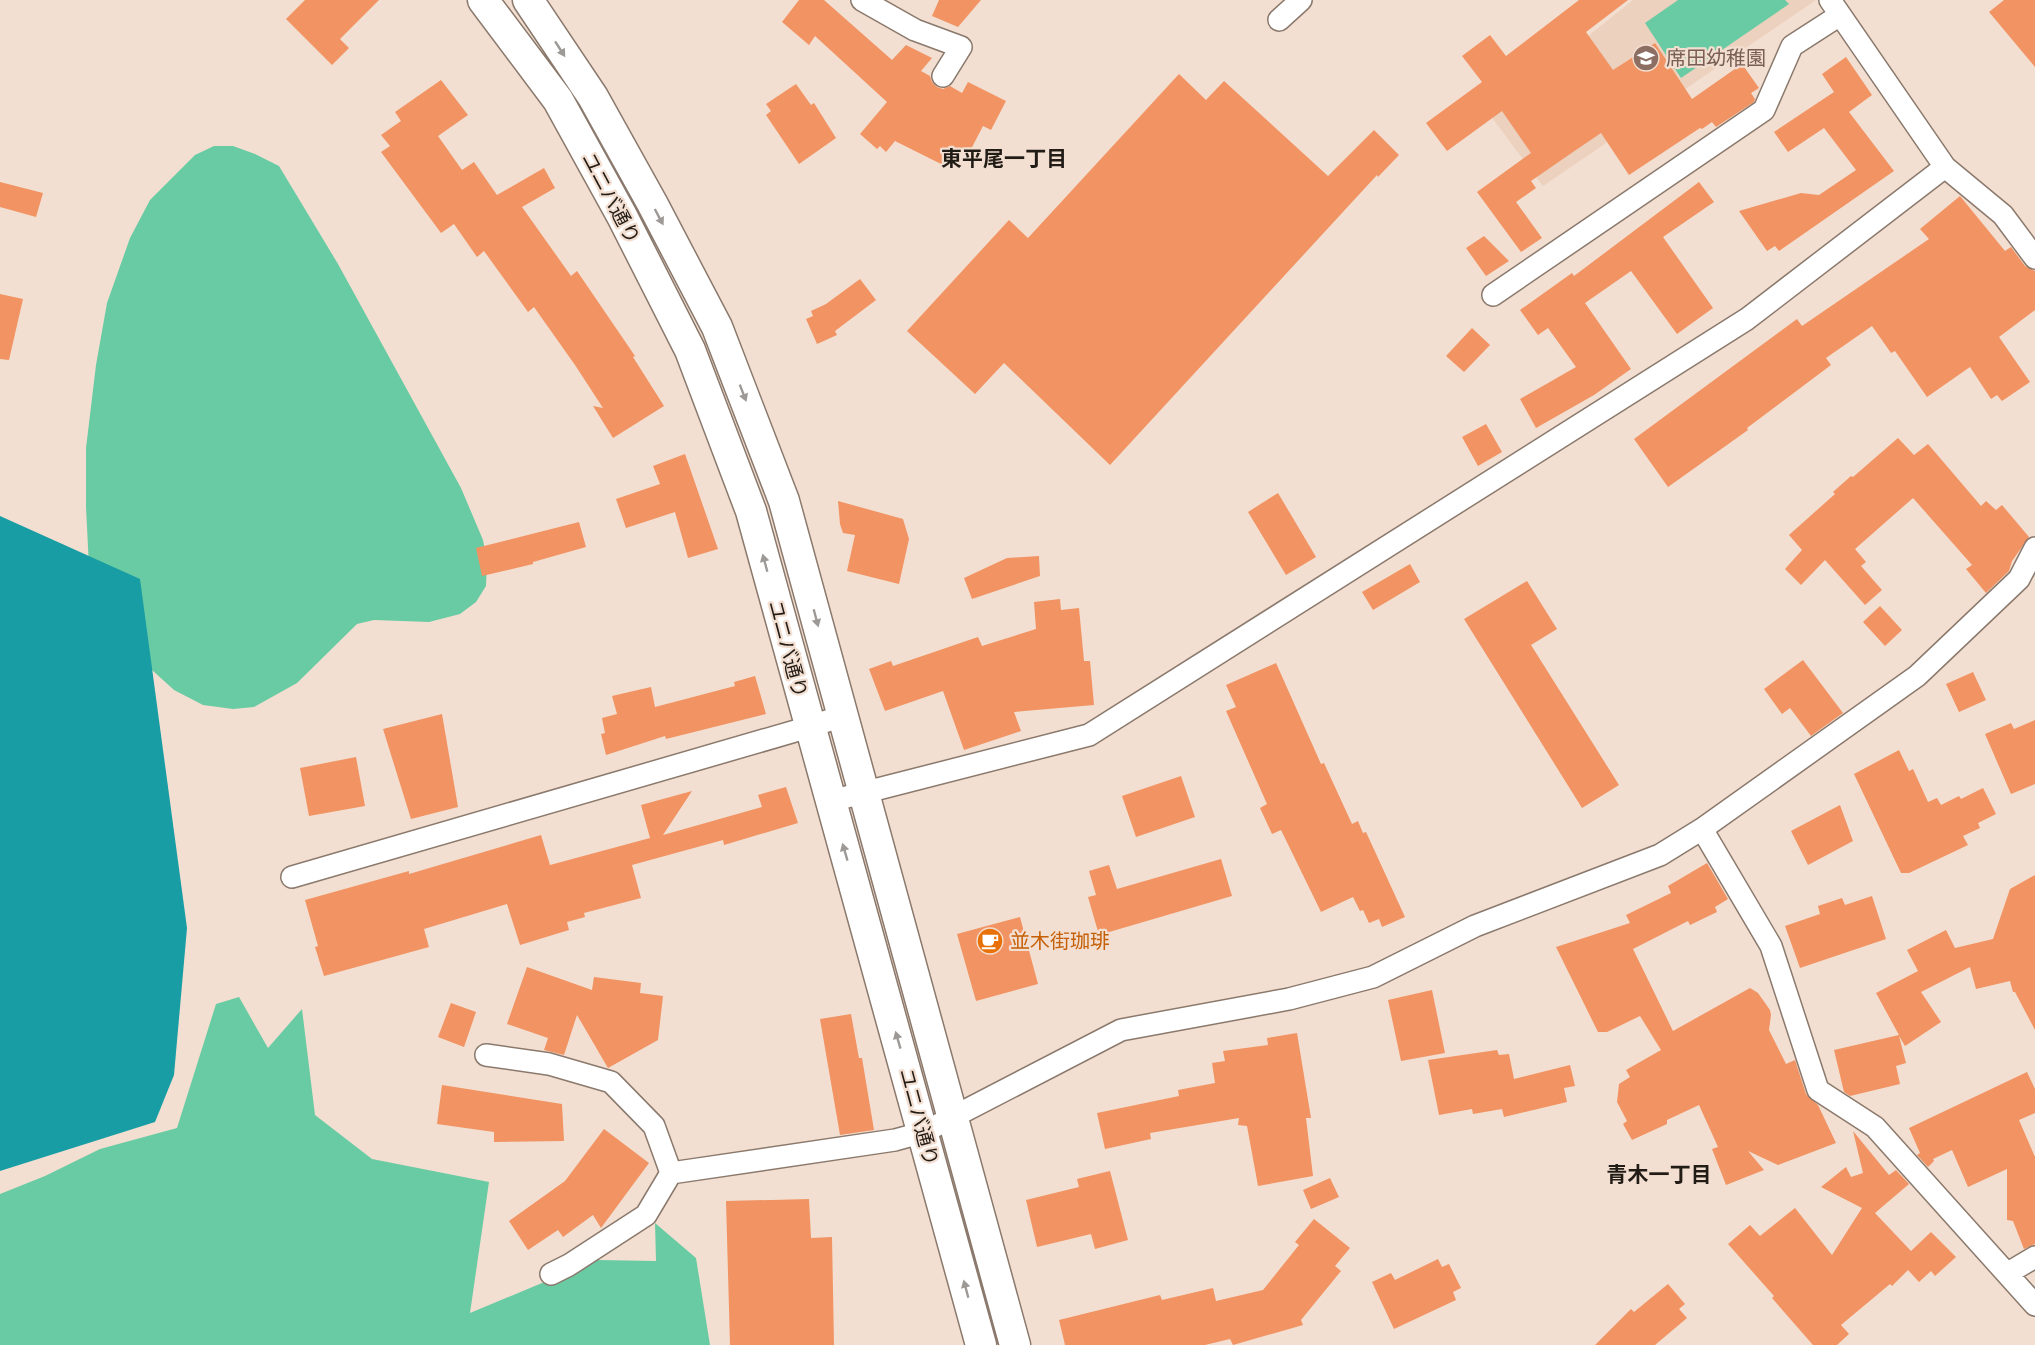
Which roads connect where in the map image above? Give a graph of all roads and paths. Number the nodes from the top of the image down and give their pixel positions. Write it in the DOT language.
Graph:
graph roads {
  1 [pos="483,0"];
  2 [pos="528,0"];
  3 [pos="862,0"];
  4 [pos="1301,0"];
  5 [pos="1835,8"];
  6 [pos="1279,20"];
  7 [pos="943,76"];
  8 [pos="1945,167"];
  9 [pos="2035,258"];
  10 [pos="1493,295"];
  11 [pos="2035,548"];
  12 [pos="2027,585"];
  13 [pos="842,716"];
  14 [pos="809,727"];
  15 [pos="863,792"];
  16 [pos="831,801"];
  17 [pos="1702,829"];
  18 [pos="292,877"];
  19 [pos="486,1055"];
  20 [pos="954,1117"];
  21 [pos="924,1132"];
  22 [pos="671,1173"];
  23 [pos="2035,1257"];
  24 [pos="2008,1273"];
  25 [pos="551,1274"];
  26 [pos="2035,1305"];
  27 [pos="981,1345"];
  28 [pos="1015,1345"];
  14 -- 1 [label="street, ユニバ通り, one-way"];
  2 -- 13 [label="street, ユニバ通り, one-way"];
  3 -- 7 [label="street"];
  4 -- 6 [label="street"];
  5 -- 8 [label="street"];
  5 -- 10 [label="street"];
  8 -- 9 [label="street"];
  8 -- 15 [label="street"];
  11 -- 12 [label="street"];
  12 -- 17 [label="street"];
  13 -- 14 [label="street"];
  13 -- 15 [label="street, ユニバ通り"];
  14 -- 16 [label="street, ユニバ通り"];
  14 -- 18 [label="street"];
  15 -- 16 [label="street"];
  15 -- 20 [label="street, ユニバ通り"];
  21 -- 16 [label="street, ユニバ通り, one-way"];
  17 -- 20 [label="street"];
  17 -- 24 [label="street"];
  19 -- 22 [label="street"];
  20 -- 21 [label="street"];
  20 -- 28 [label="street, ユニバ通り"];
  21 -- 22 [label="street"];
  27 -- 21 [label="street, ユニバ通り, one-way"];
  22 -- 25 [label="street"];
  23 -- 24 [label="street"];
  24 -- 26 [label="street"];
}
